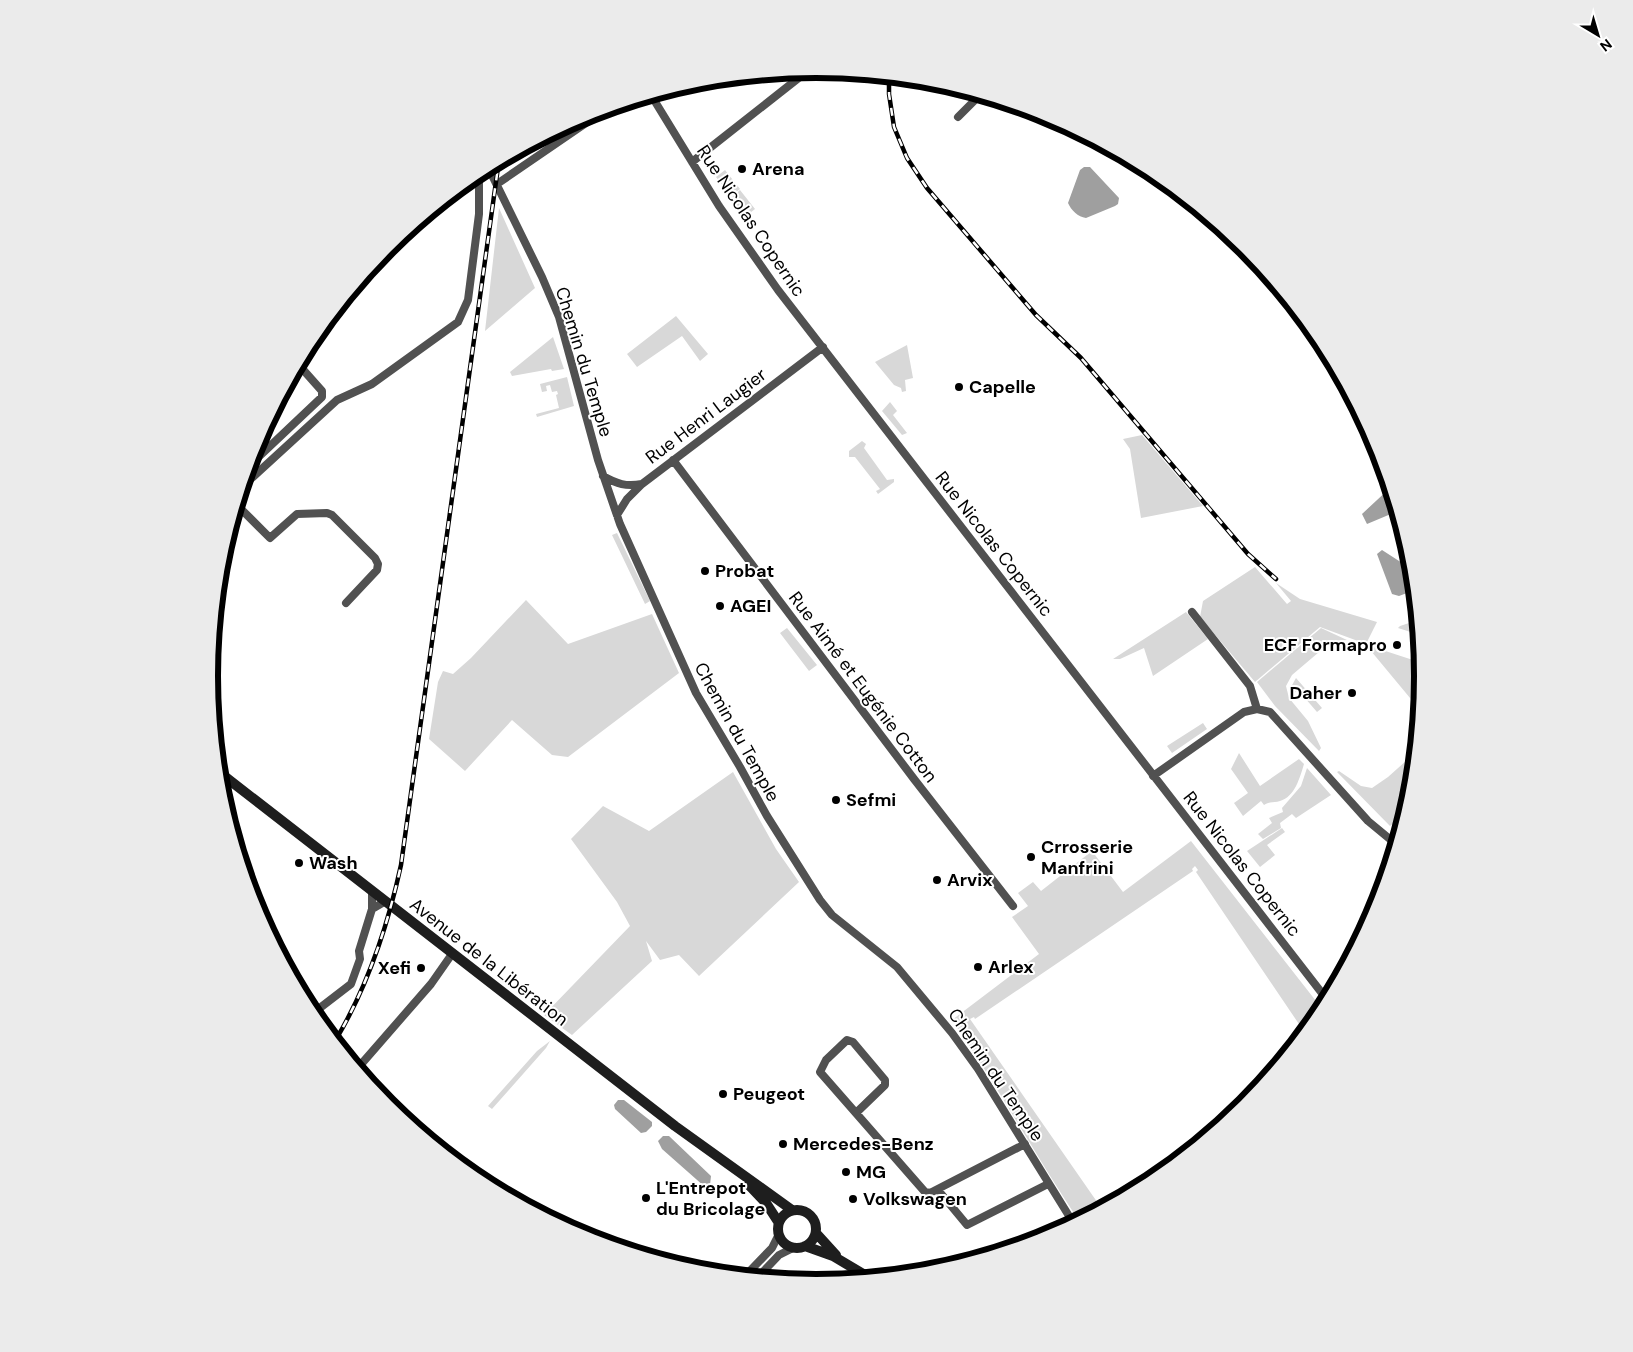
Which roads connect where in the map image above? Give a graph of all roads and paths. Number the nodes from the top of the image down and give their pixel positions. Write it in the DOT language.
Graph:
graph roads {
  1 [pos="799,78"];
  2 [pos="976,99"];
  3 [pos="654,100"];
  4 [pos="958,117"];
  5 [pos="584,124"];
  6 [pos="692,162"];
  7 [pos="491,174"];
  8 [pos="479,182"];
  9 [pos="497,184"];
  10 [pos="823,347"];
  11 [pos="303,369"];
  12 [pos="261,455"];
  13 [pos="673,460"];
  14 [pos="603,476"];
  15 [pos="253,477"];
  16 [pos="642,484"];
  17 [pos="242,510"];
  18 [pos="617,515"];
  19 [pos="346,603"];
  20 [pos="1192,612"];
  21 [pos="1257,709"];
  22 [pos="1154,776"];
  23 [pos="227,779"];
  24 [pos="1392,841"];
  25 [pos="372,892"];
  26 [pos="384,902"];
  27 [pos="1013,906"];
  28 [pos="372,909"];
  29 [pos="452,954"];
  30 [pos="1323,994"];
  31 [pos="319,1009"];
  32 [pos="361,1064"];
  33 [pos="856,1113"];
  34 [pos="1025,1144"];
  35 [pos="742,1175"];
  36 [pos="1048,1184"];
  37 [pos="938,1190"];
  38 [pos="792,1210"];
  39 [pos="1070,1218"];
  40 [pos="779,1223"];
  41 [pos="816,1232"];
  42 [pos="779,1234"];
  43 [pos="805,1246"];
  44 [pos="793,1248"];
  45 [pos="849,1264"];
  46 [pos="751,1270"];
  47 [pos="764,1272"];
  48 [pos="862,1272"];
  1 -- 6 [label="street"];
  2 -- 4 [label="street"];
  3 -- 6 [label="street, Rue Nicolas Copernic"];
  5 -- 9 [label="street"];
  6 -- 10 [label="street, Rue Nicolas Copernic"];
  7 -- 9 [label="street, Chemin du Temple"];
  8 -- 15 [label="street"];
  9 -- 14 [label="street, Chemin du Temple"];
  10 -- 13 [label="street, Rue Henri Laugier"];
  10 -- 22 [label="street, Rue Nicolas Copernic"];
  11 -- 12 [label="street"];
  13 -- 16 [label="street, Rue Henri Laugier"];
  13 -- 27 [label="street, Rue Aimé et Eugénie Cotton"];
  14 -- 16 [label="street, Rue Henri Laugier"];
  14 -- 18 [label="street, Chemin du Temple"];
  16 -- 18 [label="street"];
  17 -- 19 [label="street"];
  18 -- 34 [label="street, Chemin du Temple"];
  20 -- 21 [label="street"];
  21 -- 22 [label="street"];
  21 -- 24 [label="street"];
  22 -- 30 [label="street, Rue Nicolas Copernic"];
  23 -- 25 [label="main road, Avenue de la Libération"];
  25 -- 26 [label="main road, Avenue de la Libération"];
  25 -- 28 [label="street"];
  26 -- 28 [label="street"];
  26 -- 29 [label="main road, Avenue de la Libération"];
  28 -- 31 [label="street"];
  29 -- 32 [label="street"];
  29 -- 35 [label="main road, Avenue de la Libération"];
  33 -- 33 [label="street"];
  33 -- 37 [label="street"];
  34 -- 36 [label="street, Chemin du Temple"];
  34 -- 37 [label="street"];
  35 -- 38 [label="main road, Avenue de la Libération"];
  35 -- 40 [label="main road, Avenue de la Libération"];
  36 -- 37 [label="street"];
  36 -- 39 [label="street, Chemin du Temple"];
  38 -- 40 [label="main road"];
  38 -- 41 [label="main road"];
  40 -- 42 [label="main road"];
  41 -- 43 [label="main road"];
  41 -- 45 [label="main road"];
  42 -- 44 [label="main road"];
  42 -- 46 [label="street"];
  43 -- 44 [label="main road"];
  43 -- 45 [label="main road"];
  44 -- 47 [label="street"];
  45 -- 48 [label="main road"];
}
